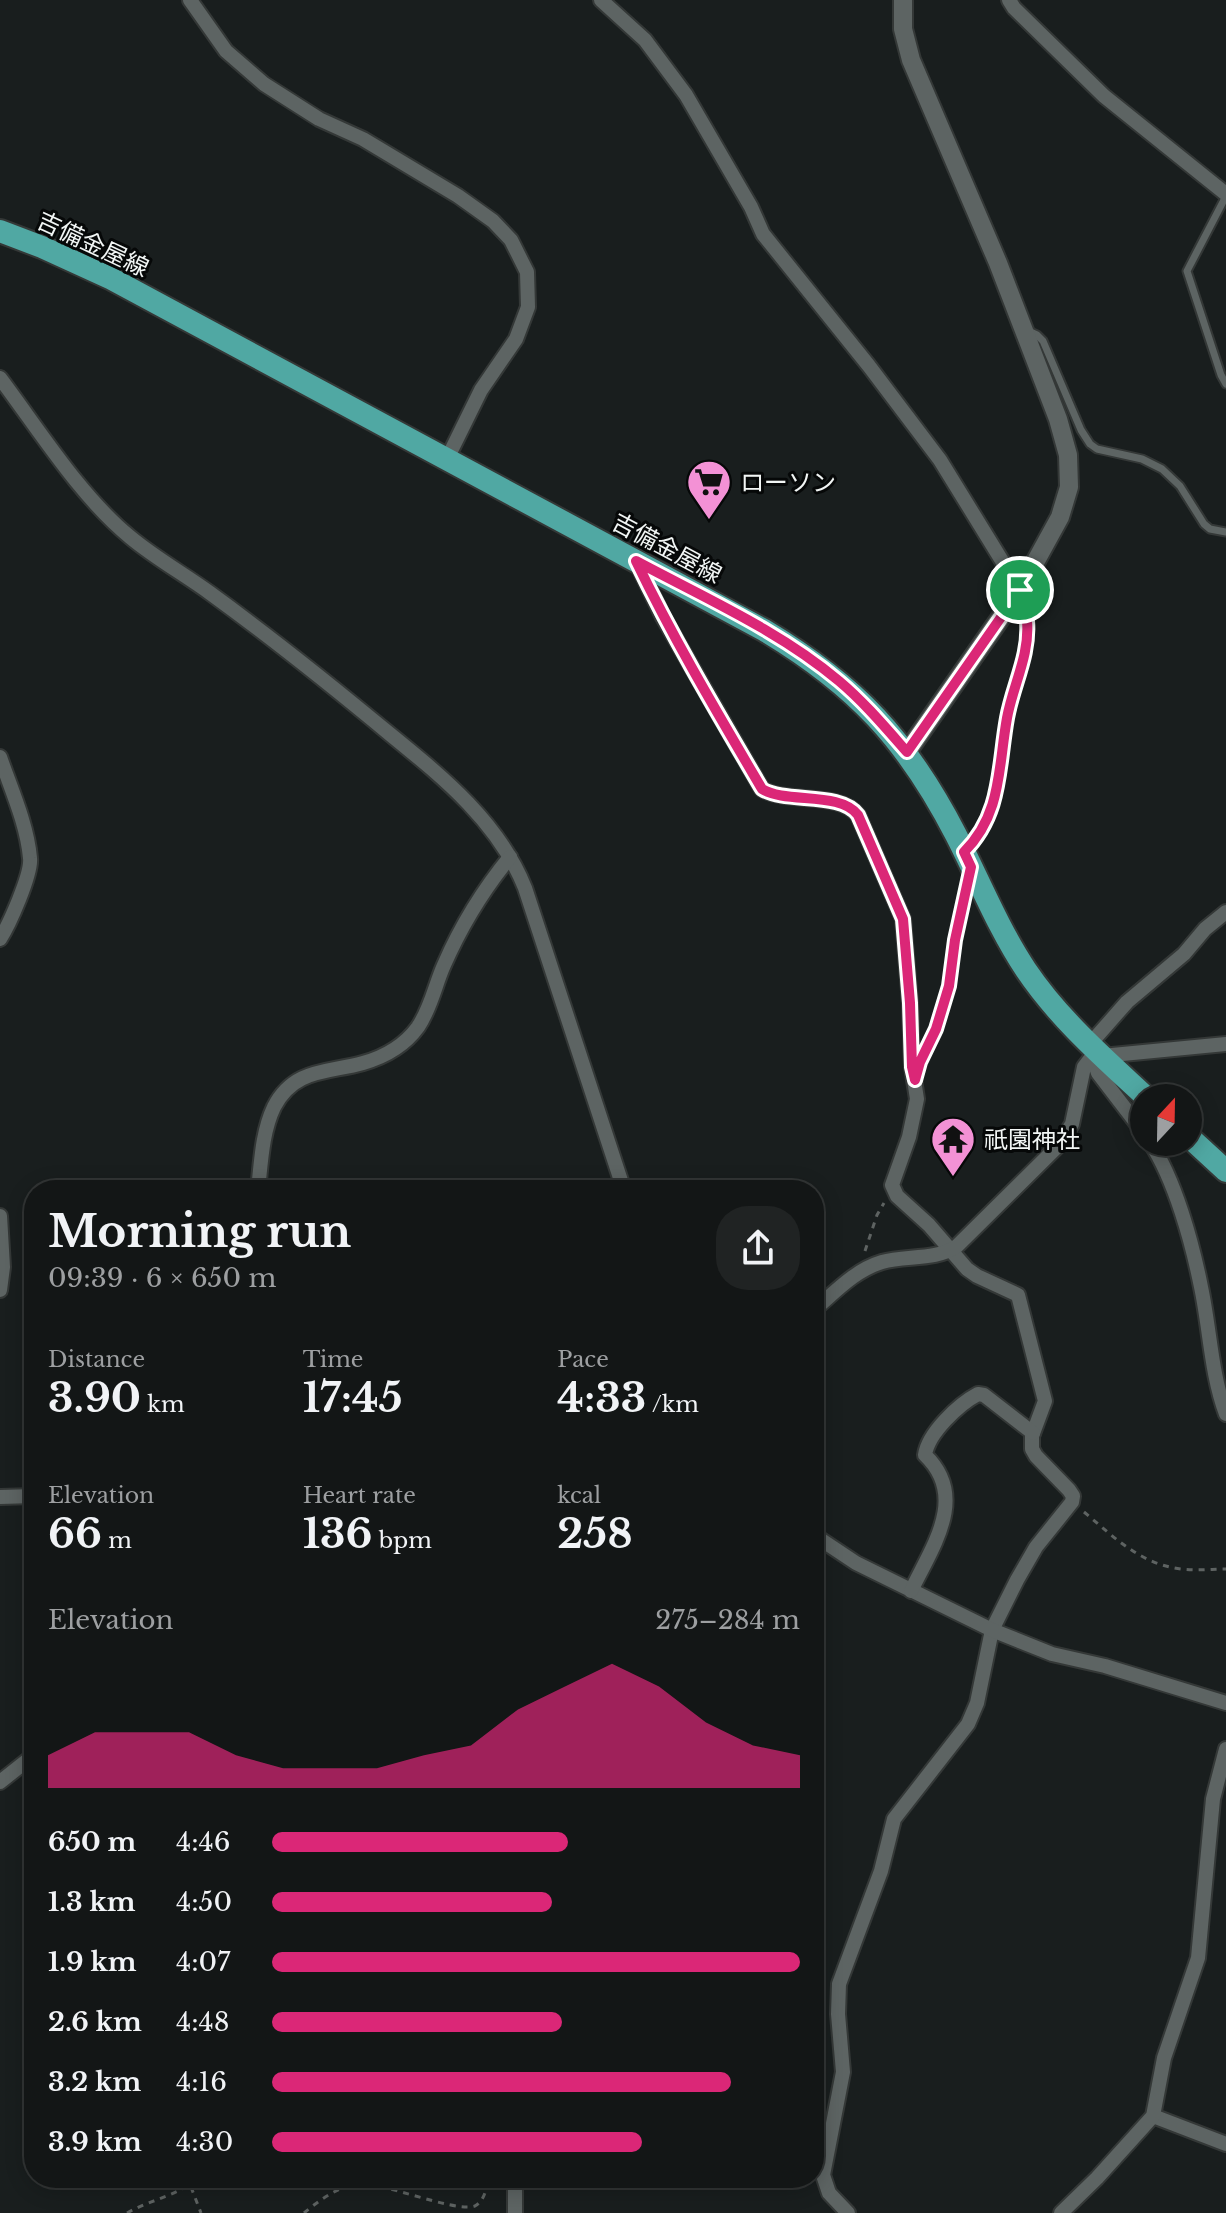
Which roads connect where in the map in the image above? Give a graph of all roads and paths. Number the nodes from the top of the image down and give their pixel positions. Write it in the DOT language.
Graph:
graph roads {
  1 [pos="190,0"];
  2 [pos="601,0"];
  3 [pos="903,0"];
  4 [pos="1009,0"];
  5 [pos="1226,195"];
  6 [pos="0,231"];
  7 [pos="1024,330"];
  8 [pos="0,378"];
  9 [pos="1226,384"];
  10 [pos="447,459"];
  11 [pos="1226,532"];
  12 [pos="636,561"];
  13 [pos="1020,590"];
  14 [pos="907,752"];
  15 [pos="0,757"];
  16 [pos="510,857"];
  17 [pos="968,859"];
  18 [pos="1226,912"];
  19 [pos="0,939"];
  20 [pos="1226,1044"];
  21 [pos="1095,1051"];
  22 [pos="915,1080"];
  23 [pos="1132,1084"];
  24 [pos="1130,1115"];
  25 [pos="1202,1149"];
  26 [pos="1158,1156"];
  27 [pos="1226,1171"];
  28 [pos="259,1180"];
  29 [pos="621,1180"];
  30 [pos="893,1190"];
  31 [pos="0,1216"];
  32 [pos="952,1250"];
  33 [pos="856,1275"];
  34 [pos="0,1290"];
  35 [pos="824,1302"];
  36 [pos="1226,1414"];
  37 [pos="1033,1433"];
  38 [pos="24,1496"];
  39 [pos="0,1497"];
  40 [pos="1072,1502"];
  41 [pos="824,1542"];
  42 [pos="1226,1569"];
  43 [pos="911,1591"];
  44 [pos="992,1630"];
  45 [pos="1226,1703"];
  46 [pos="1226,1749"];
  47 [pos="24,1763"];
  48 [pos="0,1782"];
  49 [pos="1153,2116"];
  50 [pos="1226,2144"];
  51 [pos="824,2170"];
  52 [pos="824,2178"];
  53 [pos="182,2188"];
  54 [pos="191,2188"];
  55 [pos="344,2188"];
  56 [pos="378,2188"];
  57 [pos="487,2188"];
  58 [pos="515,2188"];
  59 [pos="127,2213"];
  60 [pos="201,2213"];
  61 [pos="304,2213"];
  62 [pos="515,2213"];
  63 [pos="848,2213"];
  64 [pos="1061,2213"];
  1 -- 10 [label="street"];
  2 -- 13 [label="street"];
  3 -- 7 [label="street"];
  4 -- 5 [label="street"];
  5 -- 9 [label="lane"];
  6 -- 10 [label="main road, 吉備金屋線"];
  7 -- 11 [label="lane"];
  7 -- 13 [label="street"];
  8 -- 16 [label="street"];
  10 -- 12 [label="main road, 吉備金屋線"];
  12 -- 14 [label="main road, 吉備金屋線"];
  12 -- 22 [label="street"];
  13 -- 14 [label="street"];
  13 -- 17 [label="path"];
  14 -- 17 [label="main road, 吉備金屋線"];
  15 -- 19 [label="street"];
  16 -- 28 [label="street"];
  16 -- 29 [label="street"];
  17 -- 21 [label="main road, 吉備金屋線"];
  17 -- 22 [label="path"];
  18 -- 21 [label="street"];
  20 -- 21 [label="street"];
  21 -- 23 [label="main road, 吉備金屋線"];
  21 -- 24 [label="street"];
  21 -- 32 [label="street"];
  22 -- 30 [label="street"];
  25 -- 27 [label="main road"];
  26 -- 36 [label="street"];
  30 -- 32 [label="street"];
  30 -- 33 [label="path"];
  31 -- 34 [label="street"];
  32 -- 33 [label="street"];
  32 -- 37 [label="street"];
  33 -- 35 [label="street"];
  37 -- 40 [label="street"];
  37 -- 43 [label="street"];
  38 -- 39 [label="street"];
  40 -- 42 [label="path"];
  40 -- 44 [label="street"];
  41 -- 43 [label="street"];
  43 -- 44 [label="street"];
  44 -- 45 [label="street"];
  44 -- 51 [label="street"];
  46 -- 49 [label="street"];
  47 -- 48 [label="street"];
  49 -- 50 [label="street"];
  49 -- 64 [label="street"];
  52 -- 63 [label="street"];
  53 -- 59 [label="path"];
  54 -- 60 [label="path"];
  55 -- 61 [label="path"];
  56 -- 57 [label="path"];
  58 -- 62 [label="street"];
}
